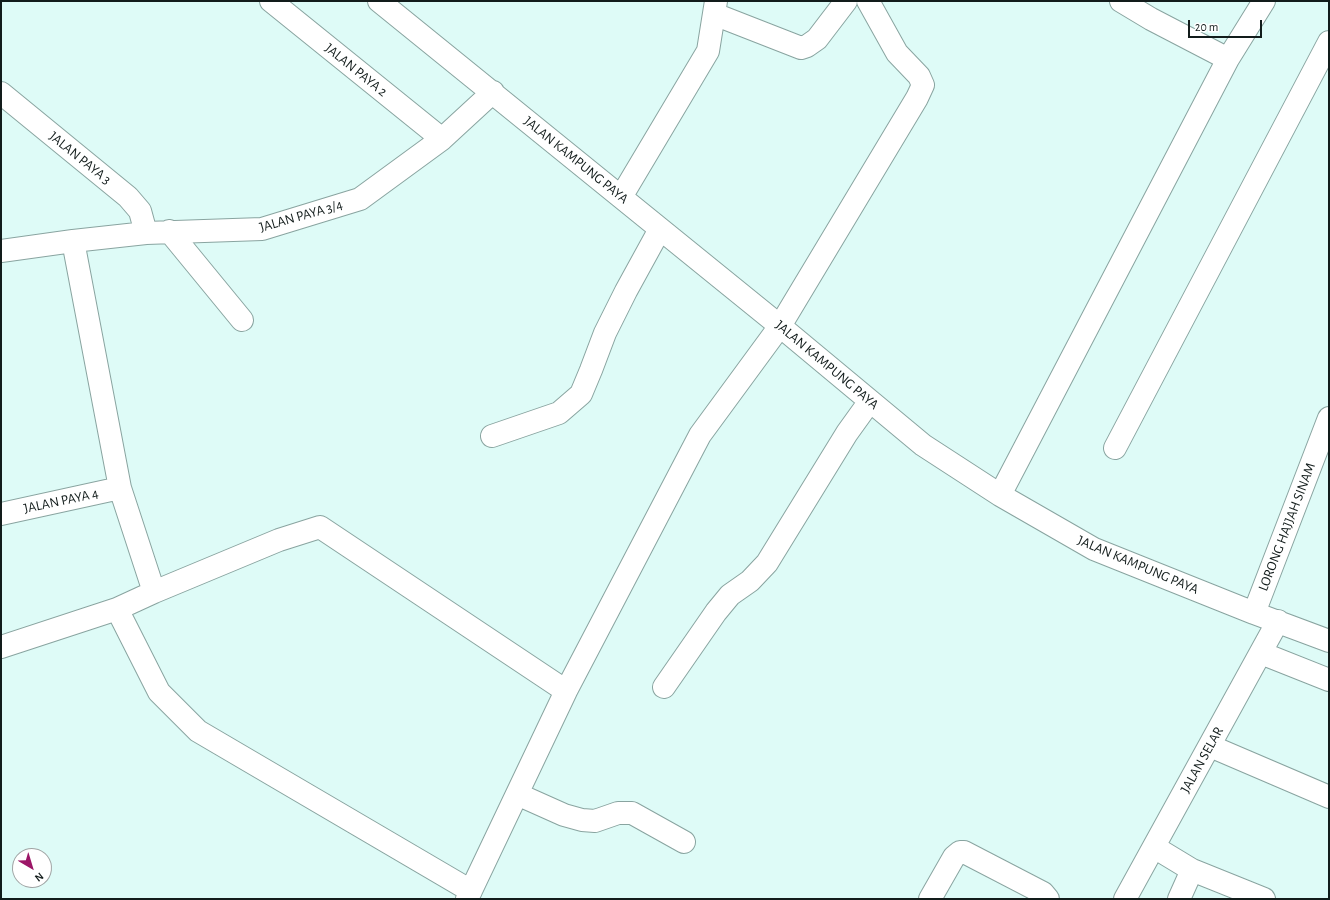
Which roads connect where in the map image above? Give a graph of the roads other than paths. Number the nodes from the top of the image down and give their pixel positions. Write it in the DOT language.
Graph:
graph roads {
  1 [pos="271,1"];
  2 [pos="379,1"];
  3 [pos="846,1"];
  4 [pos="868,1"];
  5 [pos="1121,1"];
  6 [pos="1264,1"];
  7 [pos="715,8"];
  8 [pos="1329,42"];
  9 [pos="1228,59"];
  10 [pos="493,92"];
  11 [pos="1,93"];
  12 [pos="442,139"];
  13 [pos="621,197"];
  14 [pos="660,229"];
  15 [pos="169,231"];
  16 [pos="146,233"];
  17 [pos="72,241"];
  18 [pos="1,251"];
  19 [pos="242,320"];
  20 [pos="780,326"];
  21 [pos="870,401"];
  22 [pos="1329,418"];
  23 [pos="492,436"];
  24 [pos="1115,448"];
  25 [pos="120,488"];
  26 [pos="1000,495"];
  27 [pos="1,514"];
  28 [pos="154,592"];
  29 [pos="117,609"];
  30 [pos="1254,613"];
  31 [pos="1278,621"];
  32 [pos="1329,641"];
  33 [pos="1,647"];
  34 [pos="1261,653"];
  35 [pos="1329,680"];
  36 [pos="664,687"];
  37 [pos="566,691"];
  38 [pos="1210,746"];
  39 [pos="517,794"];
  40 [pos="1329,797"];
  41 [pos="684,842"];
  42 [pos="1154,847"];
  43 [pos="1192,870"];
  44 [pos="469,895"];
  45 [pos="930,899"];
  46 [pos="1048,899"];
  47 [pos="1125,899"];
  48 [pos="1179,899"];
  49 [pos="1264,899"];
  1 -- 12 [label="street, JALAN PAYA 2"];
  2 -- 10 [label="street, JALAN KAMPUNG PAYA"];
  3 -- 7 [label="street"];
  4 -- 20 [label="street"];
  5 -- 9 [label="street"];
  6 -- 9 [label="street"];
  7 -- 13 [label="street"];
  8 -- 24 [label="street"];
  9 -- 26 [label="street"];
  10 -- 12 [label="street, JALAN PAYA 3/4"];
  10 -- 13 [label="street, JALAN KAMPUNG PAYA"];
  11 -- 16 [label="street, JALAN PAYA 3"];
  12 -- 15 [label="street, JALAN PAYA 3/4"];
  13 -- 14 [label="street, JALAN KAMPUNG PAYA"];
  14 -- 20 [label="street, JALAN KAMPUNG PAYA"];
  14 -- 23 [label="street"];
  15 -- 16 [label="street, JALAN PAYA 3/4"];
  15 -- 19 [label="street"];
  16 -- 17 [label="street, JALAN PAYA 3/4"];
  17 -- 18 [label="street, JALAN PAYA 3/4"];
  17 -- 25 [label="street"];
  20 -- 21 [label="street, JALAN KAMPUNG PAYA"];
  20 -- 37 [label="street"];
  21 -- 26 [label="street, JALAN KAMPUNG PAYA"];
  21 -- 36 [label="street"];
  22 -- 30 [label="street, LORONG HAJJAH SINAM"];
  25 -- 27 [label="street, JALAN PAYA 4"];
  25 -- 28 [label="street"];
  26 -- 30 [label="street, JALAN KAMPUNG PAYA"];
  28 -- 29 [label="street"];
  28 -- 37 [label="street"];
  29 -- 33 [label="street"];
  29 -- 44 [label="street"];
  30 -- 31 [label="street, JALAN KAMPUNG PAYA"];
  31 -- 32 [label="street, JALAN KAMPUNG PAYA"];
  31 -- 34 [label="street, JALAN SELAR"];
  34 -- 35 [label="street"];
  34 -- 38 [label="street, JALAN SELAR"];
  37 -- 39 [label="street"];
  38 -- 40 [label="street"];
  38 -- 42 [label="street, JALAN SELAR"];
  39 -- 41 [label="street"];
  39 -- 44 [label="street"];
  42 -- 43 [label="street"];
  42 -- 47 [label="street, JALAN SELAR"];
  43 -- 48 [label="street"];
  43 -- 49 [label="street"];
  45 -- 46 [label="street"];
}
